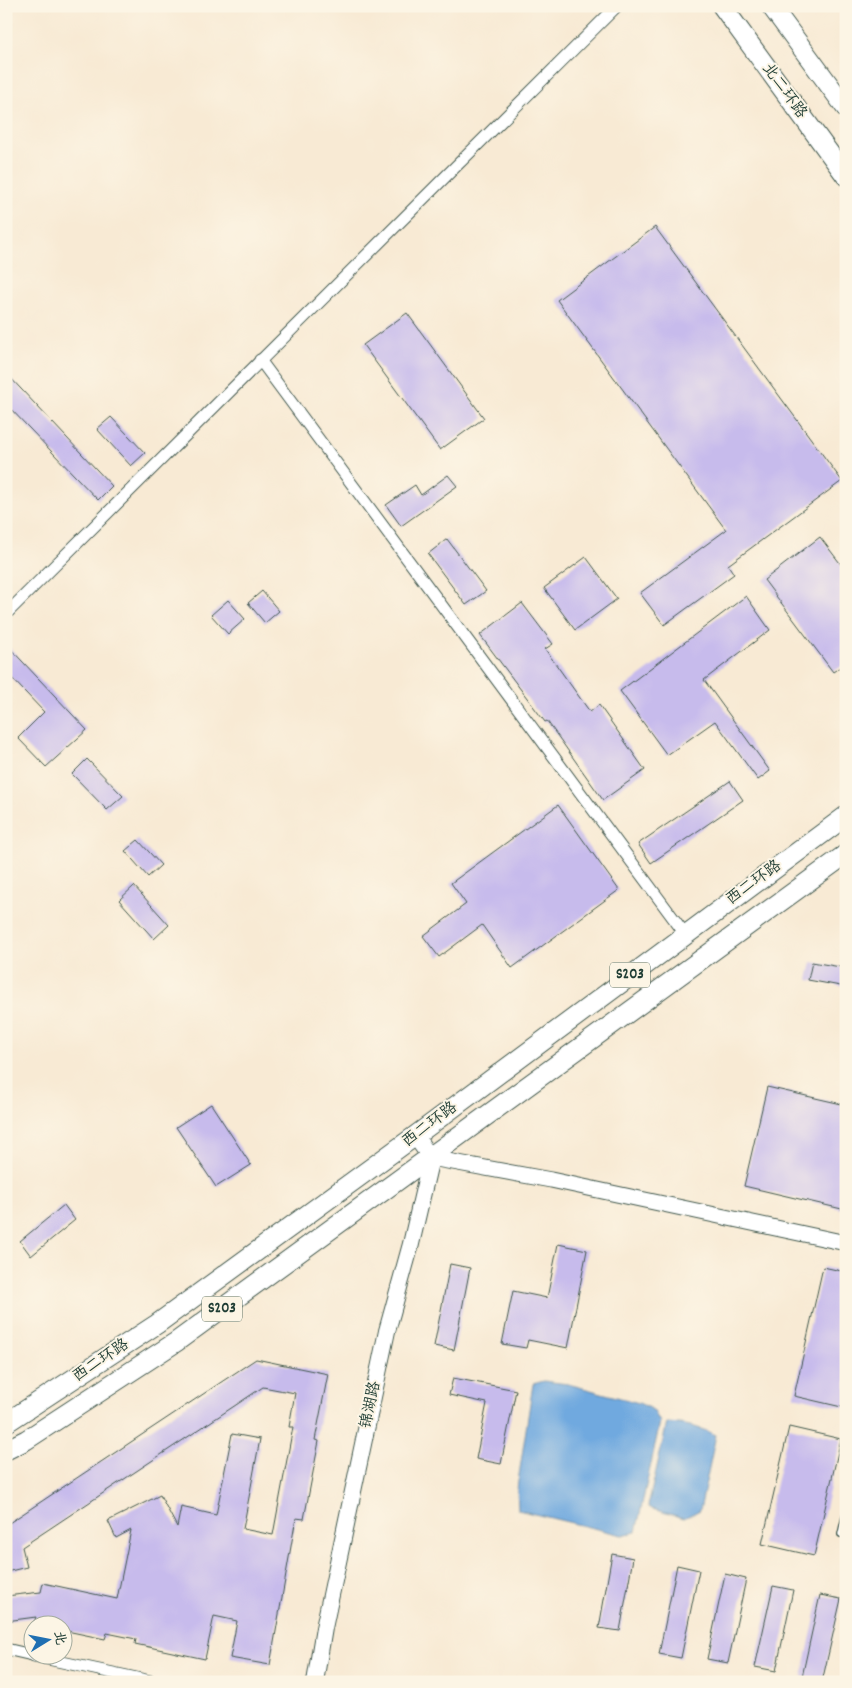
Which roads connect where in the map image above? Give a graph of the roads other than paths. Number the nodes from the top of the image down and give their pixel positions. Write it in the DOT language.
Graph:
graph roads {
  1 [pos="617,6"];
  2 [pos="722,6"];
  3 [pos="771,6"];
  4 [pos="846,108"];
  5 [pos="846,176"];
  6 [pos="260,360"];
  7 [pos="6,614"];
  8 [pos="846,816"];
  9 [pos="846,854"];
  10 [pos="685,934"];
  11 [pos="705,958"];
  12 [pos="415,1136"];
  13 [pos="431,1158"];
  14 [pos="846,1243"];
  15 [pos="6,1424"];
  16 [pos="6,1450"];
  17 [pos="846,1513"];
  18 [pos="846,1535"];
  19 [pos="6,1649"];
  20 [pos="22,1653"];
  21 [pos="72,1664"];
  22 [pos="155,1682"];
  23 [pos="315,1682"];
  1 -- 6 [label="street"];
  2 -- 5 [label="main road, 北二环路"];
  3 -- 4 [label="main road"];
  6 -- 7 [label="street"];
  6 -- 10 [label="street"];
  8 -- 10 [label="main road, 西二环路 / S203"];
  9 -- 11 [label="main road, 西二环路 / S203"];
  10 -- 11 [label="main road"];
  10 -- 12 [label="main road, 西二环路 / S203"];
  11 -- 13 [label="main road, 西二环路 / S203"];
  12 -- 13 [label="main road"];
  12 -- 15 [label="main road, 西二环路 / S203"];
  13 -- 14 [label="street"];
  13 -- 16 [label="main road, 西二环路 / S203"];
  13 -- 23 [label="main road, 锦湖路"];
  17 -- 18 [label="lane"];
  19 -- 20 [label="street"];
  21 -- 22 [label="street"];
}
